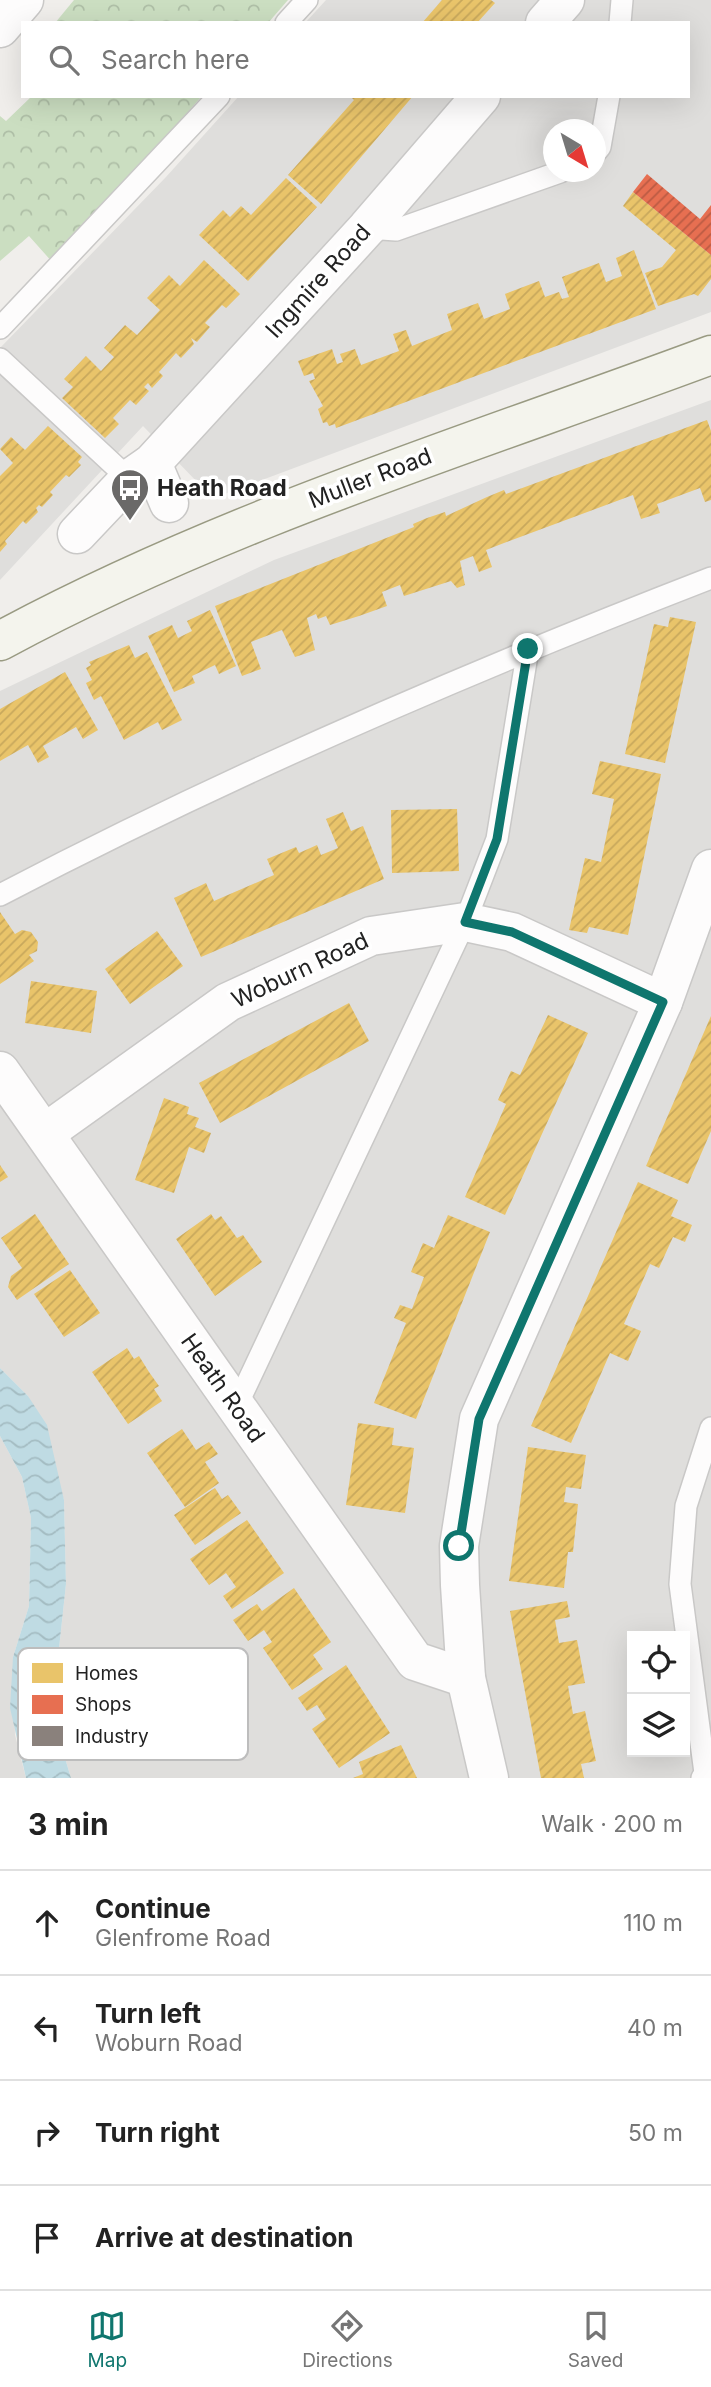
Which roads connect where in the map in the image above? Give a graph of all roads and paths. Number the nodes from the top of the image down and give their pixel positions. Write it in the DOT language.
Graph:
graph roads {
  1 [pos="24,0"];
  2 [pos="307,0"];
  3 [pos="565,0"];
  4 [pos="622,0"];
  5 [pos="288,21"];
  6 [pos="547,21"];
  7 [pos="620,21"];
  8 [pos="0,28"];
  9 [pos="217,98"];
  10 [pos="479,98"];
  11 [pos="609,98"];
  12 [pos="605,119"];
  13 [pos="543,178"];
  14 [pos="367,228"];
  15 [pos="0,328"];
  16 [pos="711,355"];
  17 [pos="0,359"];
  18 [pos="140,471"];
  19 [pos="169,503"];
  20 [pos="77,534"];
  21 [pos="711,578"];
  22 [pos="0,641"];
  23 [pos="528,649"];
  24 [pos="711,869"];
  25 [pos="0,895"];
  26 [pos="465,922"];
  27 [pos="663,1002"];
  28 [pos="0,1071"];
  29 [pos="45,1133"];
  30 [pos="236,1407"];
  31 [pos="711,1428"];
  32 [pos="466,1678"];
  33 [pos="489,1778"];
  34 [pos="702,1778"];
  1 -- 8 [label="street"];
  2 -- 5 [label="lane"];
  3 -- 6 [label="street"];
  4 -- 7 [label="lane"];
  9 -- 15 [label="lane"];
  10 -- 14 [label="street, Ingmire Road"];
  11 -- 12 [label="lane"];
  13 -- 14 [label="lane"];
  14 -- 18 [label="street, Ingmire Road"];
  16 -- 22 [label="main road, Muller Road"];
  17 -- 18 [label="lane"];
  18 -- 19 [label="street"];
  18 -- 20 [label="street, Ingmire Road"];
  21 -- 23 [label="lane"];
  23 -- 25 [label="lane"];
  23 -- 26 [label="lane"];
  24 -- 27 [label="street"];
  26 -- 27 [label="street, Woburn Road"];
  26 -- 29 [label="street, Woburn Road"];
  26 -- 30 [label="lane"];
  27 -- 32 [label="street"];
  28 -- 29 [label="street, Heath Road"];
  29 -- 30 [label="street, Heath Road"];
  30 -- 32 [label="street, Heath Road"];
  31 -- 34 [label="lane"];
  32 -- 33 [label="street"];
}
